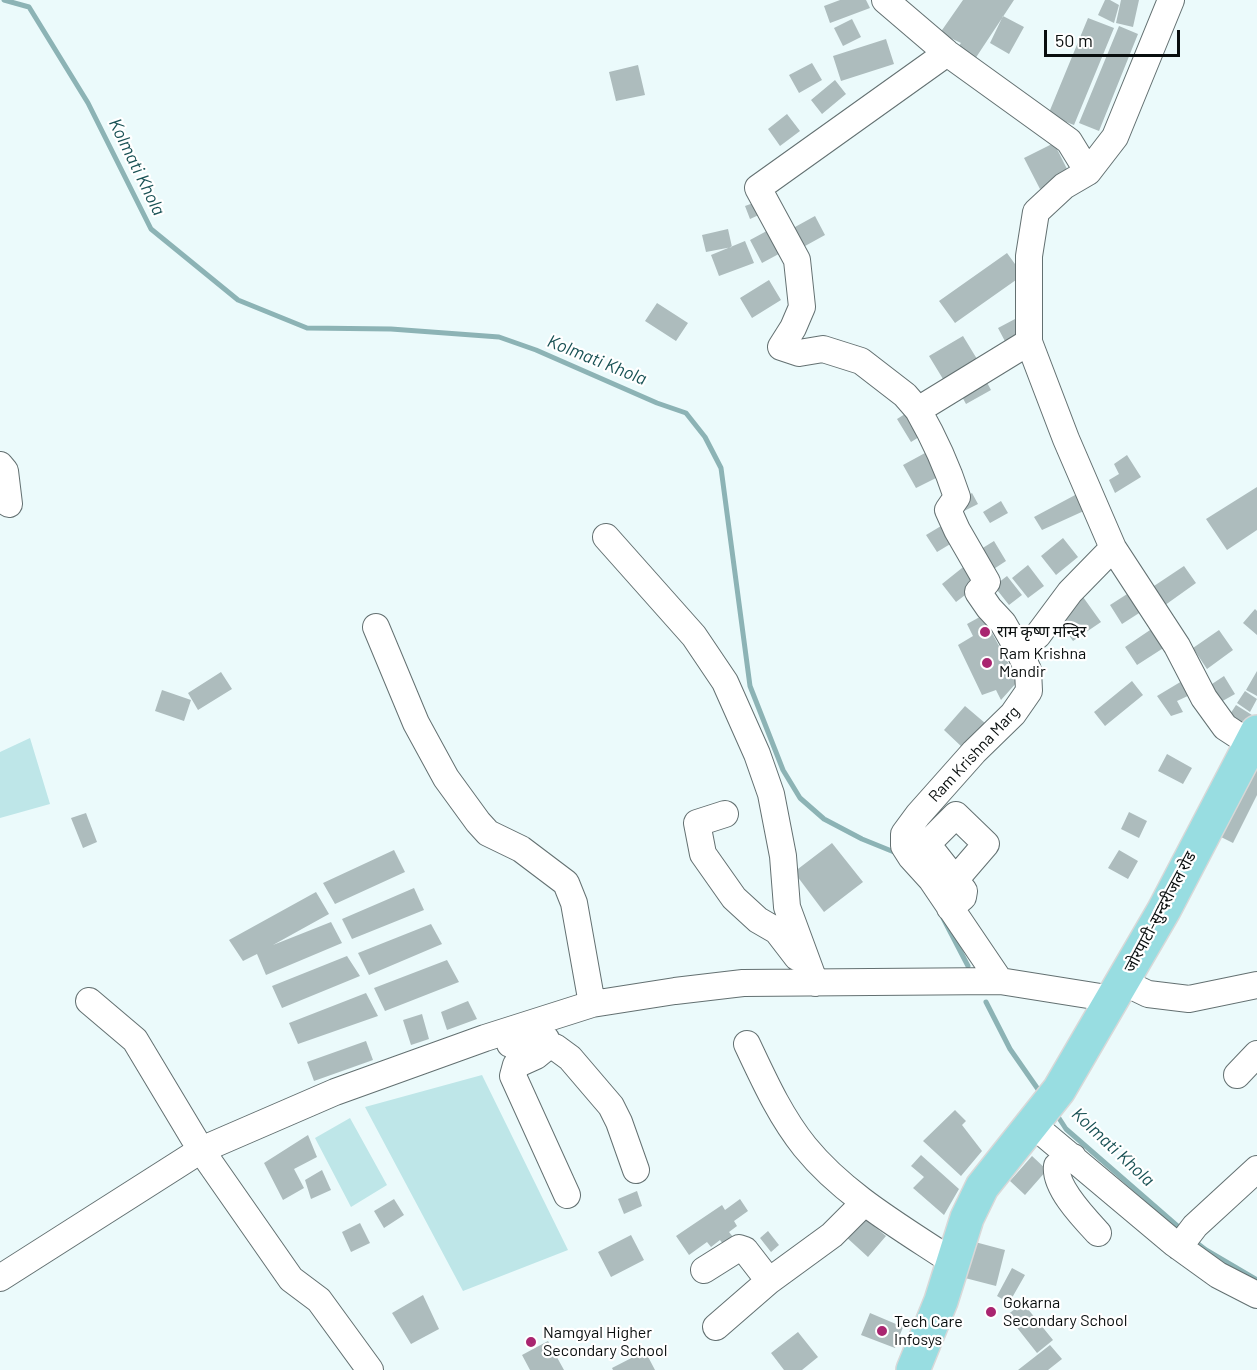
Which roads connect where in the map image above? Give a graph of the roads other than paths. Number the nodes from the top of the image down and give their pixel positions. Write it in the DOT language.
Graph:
graph roads {
  1 [pos="885,0"];
  2 [pos="1171,0"];
  3 [pos="947,53"];
  4 [pos="1088,172"];
  5 [pos="1029,342"];
  6 [pos="918,410"];
  7 [pos="0,465"];
  8 [pos="9,504"];
  9 [pos="606,537"];
  10 [pos="1113,548"];
  11 [pos="376,627"];
  12 [pos="1019,651"];
  13 [pos="1254,738"];
  14 [pos="725,814"];
  15 [pos="955,880"];
  16 [pos="950,908"];
  17 [pos="811,973"];
  18 [pos="1000,981"];
  19 [pos="1257,985"];
  20 [pos="1118,990"];
  21 [pos="89,1001"];
  22 [pos="592,1004"];
  23 [pos="485,1038"];
  24 [pos="747,1044"];
  25 [pos="547,1047"];
  26 [pos="1257,1054"];
  27 [pos="1237,1075"];
  28 [pos="1035,1121"];
  29 [pos="201,1150"];
  30 [pos="1072,1157"];
  31 [pos="1257,1169"];
  32 [pos="636,1170"];
  33 [pos="567,1195"];
  34 [pos="864,1203"];
  35 [pos="1098,1233"];
  36 [pos="1186,1237"];
  37 [pos="953,1262"];
  38 [pos="704,1270"];
  39 [pos="0,1278"];
  40 [pos="769,1281"];
  41 [pos="1257,1295"];
  42 [pos="716,1327"];
  43 [pos="370,1370"];
  44 [pos="913,1370"];
  1 -- 3 [label="street"];
  2 -- 4 [label="street"];
  3 -- 4 [label="street"];
  3 -- 6 [label="street"];
  4 -- 5 [label="street"];
  5 -- 6 [label="street"];
  5 -- 10 [label="street"];
  6 -- 12 [label="street"];
  7 -- 8 [label="street"];
  9 -- 17 [label="street"];
  10 -- 12 [label="street"];
  10 -- 13 [label="street"];
  11 -- 22 [label="street"];
  12 -- 16 [label="street, Ram Krishna Marg"];
  13 -- 20 [label="main road, जोरपाटी-सुन्दरीजल रोड"];
  14 -- 17 [label="street"];
  15 -- 16 [label="street"];
  16 -- 18 [label="street, Ram Krishna Marg"];
  17 -- 18 [label="street"];
  17 -- 22 [label="street"];
  18 -- 20 [label="street"];
  19 -- 20 [label="street"];
  20 -- 28 [label="main road, जोरपाटी-सुन्दरीजल रोड"];
  21 -- 29 [label="street"];
  22 -- 23 [label="street"];
  23 -- 25 [label="street"];
  23 -- 29 [label="street"];
  24 -- 34 [label="street"];
  25 -- 32 [label="street"];
  25 -- 33 [label="street"];
  26 -- 27 [label="street"];
  28 -- 30 [label="street"];
  28 -- 37 [label="main road, जोरपाटी-सुन्दरीजल रोड"];
  29 -- 39 [label="street"];
  29 -- 43 [label="street"];
  30 -- 35 [label="street"];
  30 -- 36 [label="street"];
  31 -- 36 [label="street"];
  34 -- 37 [label="street"];
  34 -- 40 [label="street"];
  36 -- 41 [label="street"];
  37 -- 44 [label="main road, जोरपाटी-सुन्दरीजल रोड"];
  38 -- 40 [label="street"];
  40 -- 42 [label="street"];
}
